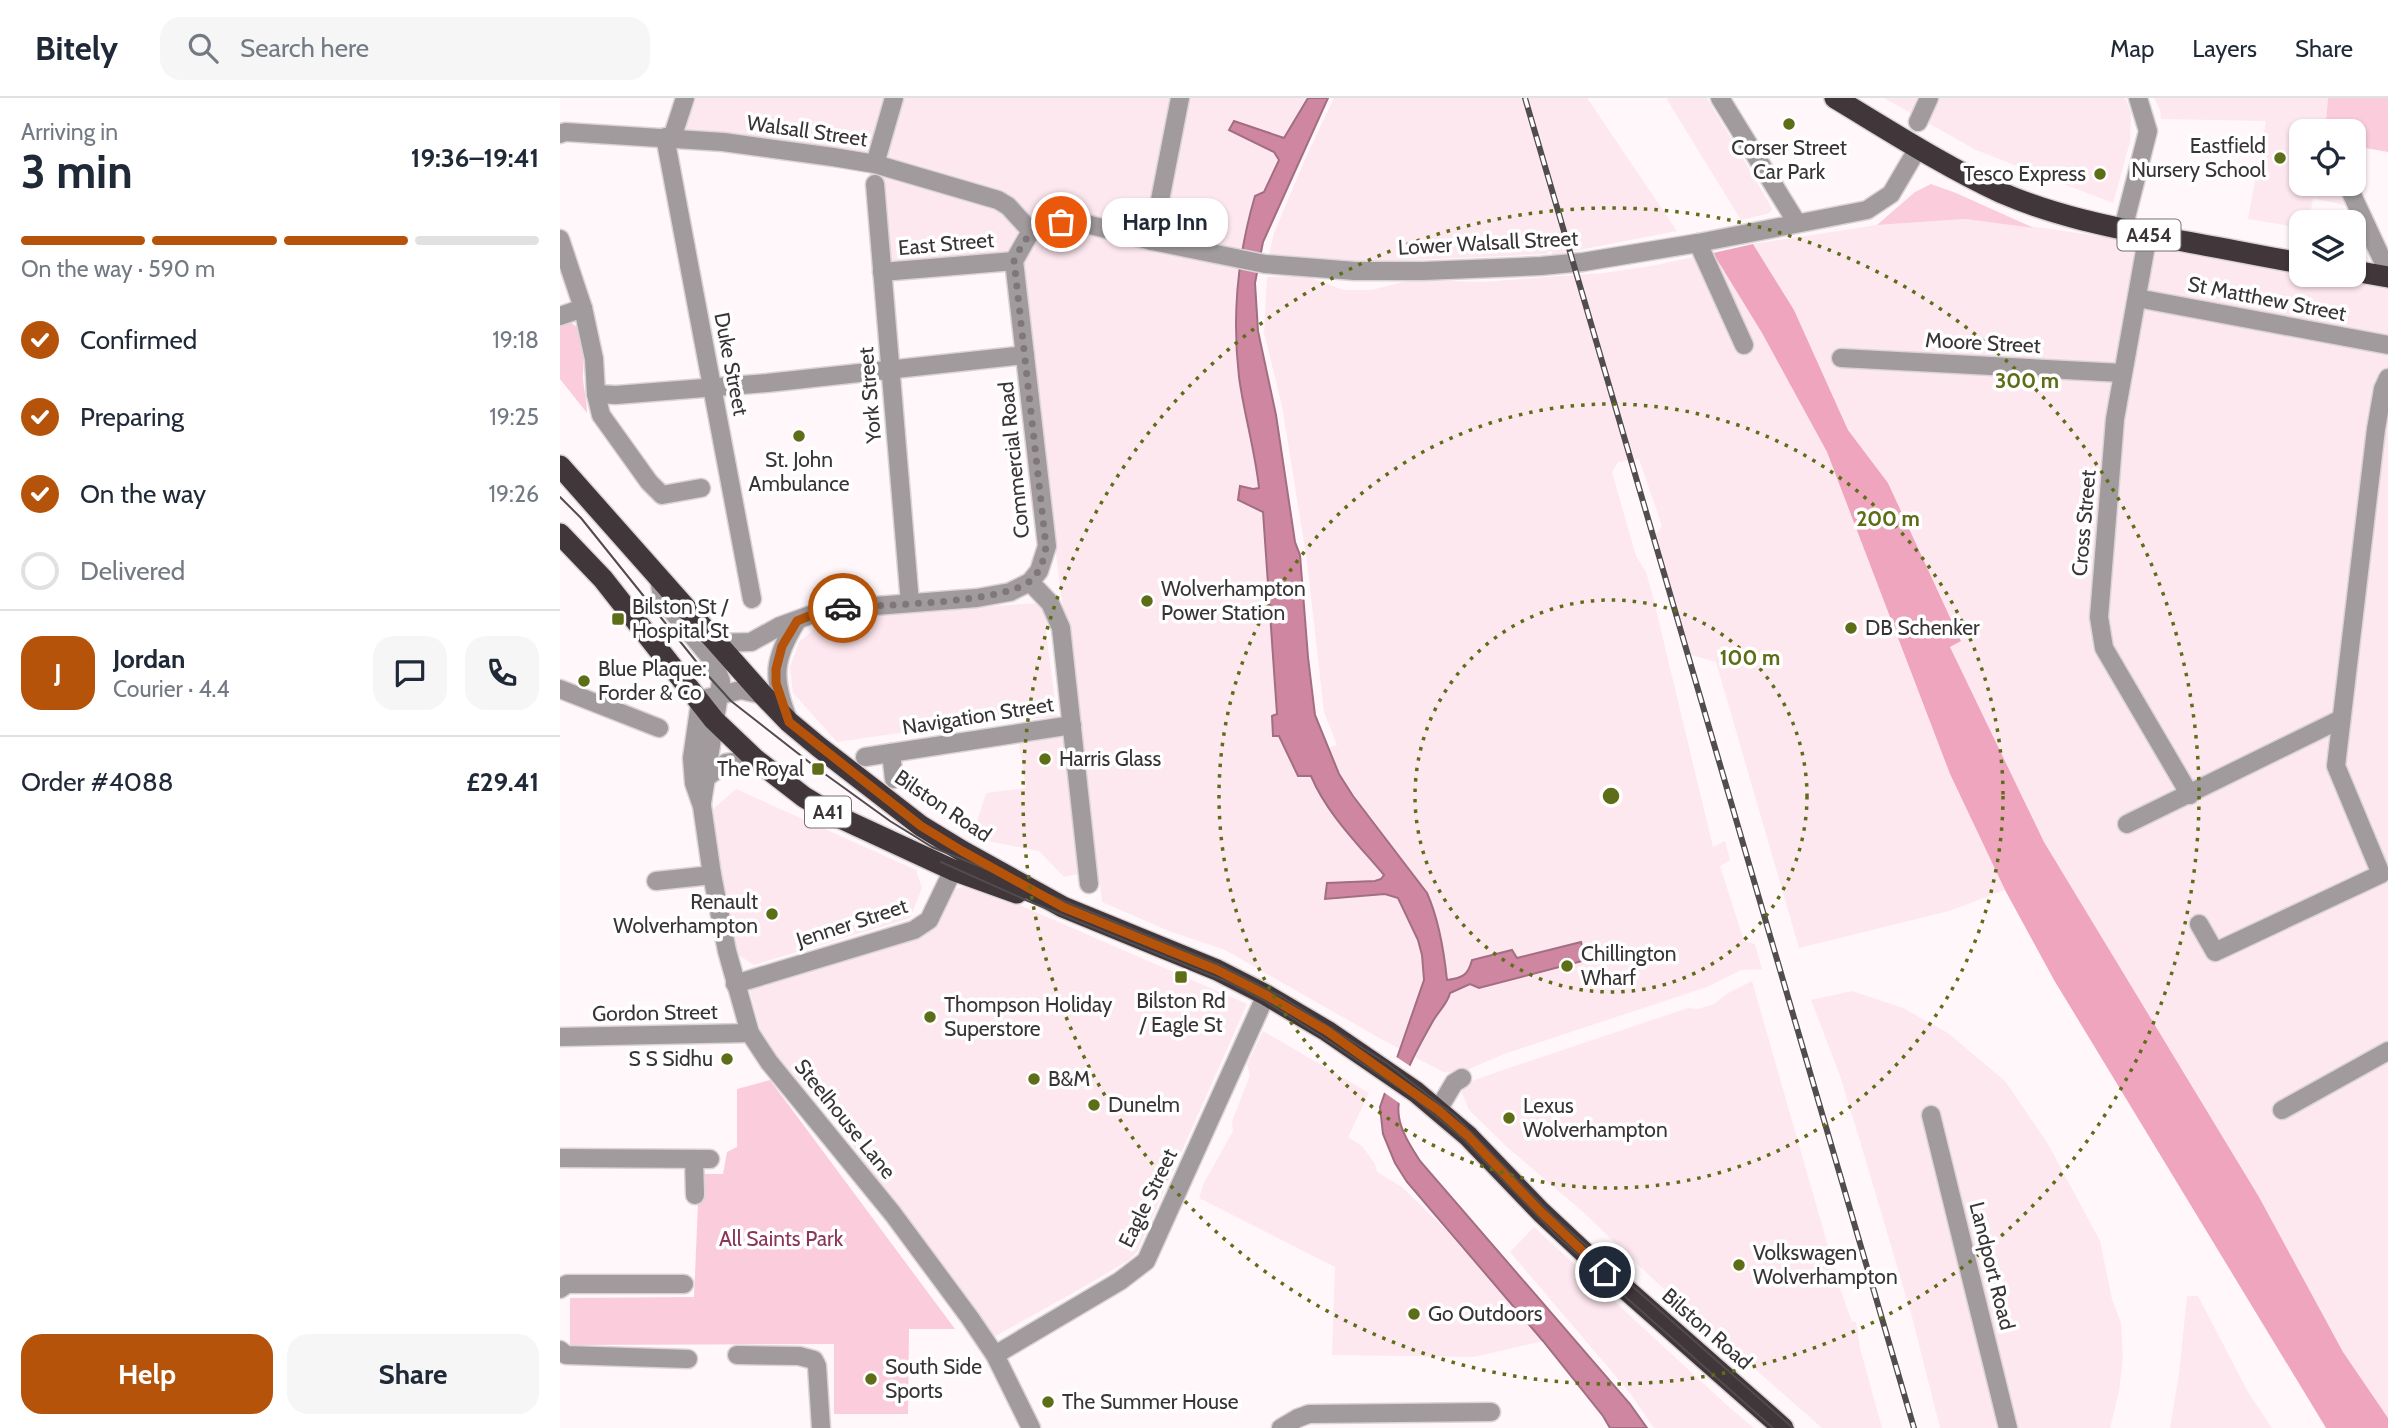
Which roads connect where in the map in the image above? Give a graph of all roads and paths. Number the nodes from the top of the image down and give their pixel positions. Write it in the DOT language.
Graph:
graph roads {
  1 [pos="685,98"];
  2 [pos="894,98"];
  3 [pos="1180,98"];
  4 [pos="1720,98"];
  5 [pos="1835,98"];
  6 [pos="1929,98"];
  7 [pos="2138,98"];
  8 [pos="1918,122"];
  9 [pos="560,134"];
  10 [pos="669,138"];
  11 [pos="1917,148"];
  12 [pos="875,164"];
  13 [pos="875,184"];
  14 [pos="2352,196"];
  15 [pos="1797,223"];
  16 [pos="2123,229"];
  17 [pos="1031,231"];
  18 [pos="2148,234"];
  19 [pos="560,239"];
  20 [pos="1152,241"];
  21 [pos="1698,243"];
  22 [pos="1014,261"];
  23 [pos="2289,261"];
  24 [pos="882,272"];
  25 [pos="2366,272"];
  26 [pos="2388,274"];
  27 [pos="2137,298"];
  28 [pos="583,309"];
  29 [pos="560,316"];
  30 [pos="1744,345"];
  31 [pos="2388,345"];
  32 [pos="1025,355"];
  33 [pos="1841,358"];
  34 [pos="890,371"];
  35 [pos="2122,373"];
  36 [pos="2388,378"];
  37 [pos="712,387"];
  38 [pos="596,394"];
  39 [pos="560,466"];
  40 [pos="701,488"];
  41 [pos="560,534"];
  42 [pos="659,580"];
  43 [pos="1030,582"];
  44 [pos="752,599"];
  45 [pos="910,603"];
  46 [pos="797,621"];
  47 [pos="717,643"];
  48 [pos="560,689"];
  49 [pos="719,694"];
  50 [pos="763,695"];
  51 [pos="700,703"];
  52 [pos="2341,719"];
  53 [pos="714,720"];
  54 [pos="789,722"];
  55 [pos="1072,725"];
  56 [pos="659,728"];
  57 [pos="891,753"];
  58 [pos="865,757"];
  59 [pos="755,759"];
  60 [pos="706,777"];
  61 [pos="894,779"];
  62 [pos="2190,795"];
  63 [pos="702,806"];
  64 [pos="2127,824"];
  65 [pos="953,870"];
  66 [pos="712,875"];
  67 [pos="656,881"];
  68 [pos="1089,884"];
  69 [pos="1063,907"];
  70 [pos="2199,925"];
  71 [pos="735,984"];
  72 [pos="1266,995"];
  73 [pos="750,1033"];
  74 [pos="560,1037"];
  75 [pos="2388,1051"];
  76 [pos="1462,1078"];
  77 [pos="1438,1110"];
  78 [pos="2281,1110"];
  79 [pos="1931,1115"];
  80 [pos="560,1158"];
  81 [pos="695,1195"];
  82 [pos="684,1284"];
  83 [pos="560,1289"];
  84 [pos="560,1350"];
  85 [pos="737,1355"];
  86 [pos="995,1355"];
  87 [pos="688,1359"];
  88 [pos="1491,1412"];
  89 [pos="1465,1420"];
  90 [pos="1350,1421"];
  91 [pos="821,1428"];
  92 [pos="1031,1428"];
  93 [pos="1281,1428"];
  94 [pos="1783,1428"];
  95 [pos="2008,1428"];
  1 -- 10 [label="street"];
  2 -- 12 [label="street"];
  3 -- 20 [label="street"];
  4 -- 15 [label="street"];
  5 -- 11 [label="highway, A454"];
  6 -- 8 [label="street"];
  7 -- 16 [label="street"];
  9 -- 10 [label="street, Walsall Street"];
  10 -- 12 [label="street, Walsall Street"];
  10 -- 37 [label="street, Duke Street"];
  11 -- 15 [label="street, Lower Walsall Street"];
  11 -- 16 [label="highway, A454"];
  12 -- 17 [label="street, Walsall Street"];
  13 -- 24 [label="street, York Street"];
  14 -- 26 [label="street"];
  15 -- 21 [label="street, Lower Walsall Street"];
  16 -- 18 [label="highway, A454"];
  17 -- 20 [label="street, Lower Walsall Street"];
  17 -- 22 [label="street"];
  18 -- 23 [label="highway, A454"];
  18 -- 27 [label="street, Cross Street"];
  19 -- 28 [label="street"];
  20 -- 21 [label="street, Lower Walsall Street"];
  21 -- 30 [label="street"];
  22 -- 24 [label="street, East Street"];
  22 -- 32 [label="street, Commercial Road"];
  24 -- 34 [label="street, York Street"];
  25 -- 26 [label="highway"];
  27 -- 31 [label="street, St Matthew Street"];
  27 -- 35 [label="street, Cross Street"];
  28 -- 29 [label="street"];
  28 -- 38 [label="street"];
  32 -- 34 [label="street"];
  32 -- 43 [label="street, Commercial Road"];
  33 -- 35 [label="street, Moore Street"];
  34 -- 37 [label="street"];
  34 -- 45 [label="street, York Street"];
  35 -- 62 [label="street, Cross Street"];
  36 -- 52 [label="street"];
  37 -- 38 [label="street"];
  37 -- 44 [label="street, Duke Street"];
  38 -- 40 [label="street"];
  39 -- 42 [label="highway, Bilston Road / A41"];
  41 -- 51 [label="highway, A41"];
  42 -- 47 [label="highway, Bilston Road / A41"];
  42 -- 49 [label="street, Steelhouse Lane"];
  43 -- 45 [label="street"];
  43 -- 55 [label="street"];
  45 -- 46 [label="street"];
  46 -- 47 [label="street"];
  46 -- 54 [label="street"];
  47 -- 50 [label="highway, Bilston Road / A41"];
  48 -- 56 [label="street"];
  49 -- 50 [label="street"];
  49 -- 51 [label="street"];
  49 -- 53 [label="street, Steelhouse Lane"];
  50 -- 54 [label="highway, Bilston Road / A41"];
  51 -- 53 [label="highway, A41"];
  51 -- 63 [label="street, Steelhouse Lane"];
  52 -- 62 [label="street"];
  52 -- 70 [label="street"];
  53 -- 59 [label="highway, A41"];
  53 -- 60 [label="street, Steelhouse Lane"];
  54 -- 69 [label="highway, Bilston Road / A41"];
  55 -- 57 [label="street, Navigation Street"];
  55 -- 68 [label="street"];
  57 -- 58 [label="street, Navigation Street"];
  57 -- 61 [label="street, Navigation Street"];
  59 -- 60 [label="street"];
  59 -- 65 [label="highway, A41"];
  60 -- 63 [label="street, Steelhouse Lane"];
  62 -- 64 [label="street"];
  63 -- 66 [label="street, Steelhouse Lane"];
  65 -- 69 [label="highway, A41"];
  65 -- 71 [label="street, Jenner Street"];
  66 -- 67 [label="street"];
  66 -- 71 [label="street, Steelhouse Lane"];
  69 -- 72 [label="highway, Bilston Road / A41"];
  71 -- 73 [label="street, Steelhouse Lane"];
  72 -- 77 [label="highway, Bilston Road / A41"];
  72 -- 86 [label="street, Eagle Street"];
  73 -- 74 [label="street, Gordon Street"];
  73 -- 86 [label="street, Steelhouse Lane"];
  75 -- 78 [label="street"];
  76 -- 77 [label="street"];
  77 -- 94 [label="highway, Bilston Road / A41"];
  79 -- 95 [label="street, Landport Road"];
  80 -- 81 [label="street"];
  82 -- 83 [label="street"];
  84 -- 87 [label="street"];
  85 -- 91 [label="street"];
  86 -- 92 [label="street, Steelhouse Lane"];
  88 -- 89 [label="street"];
  89 -- 90 [label="street"];
  90 -- 93 [label="street"];
}
